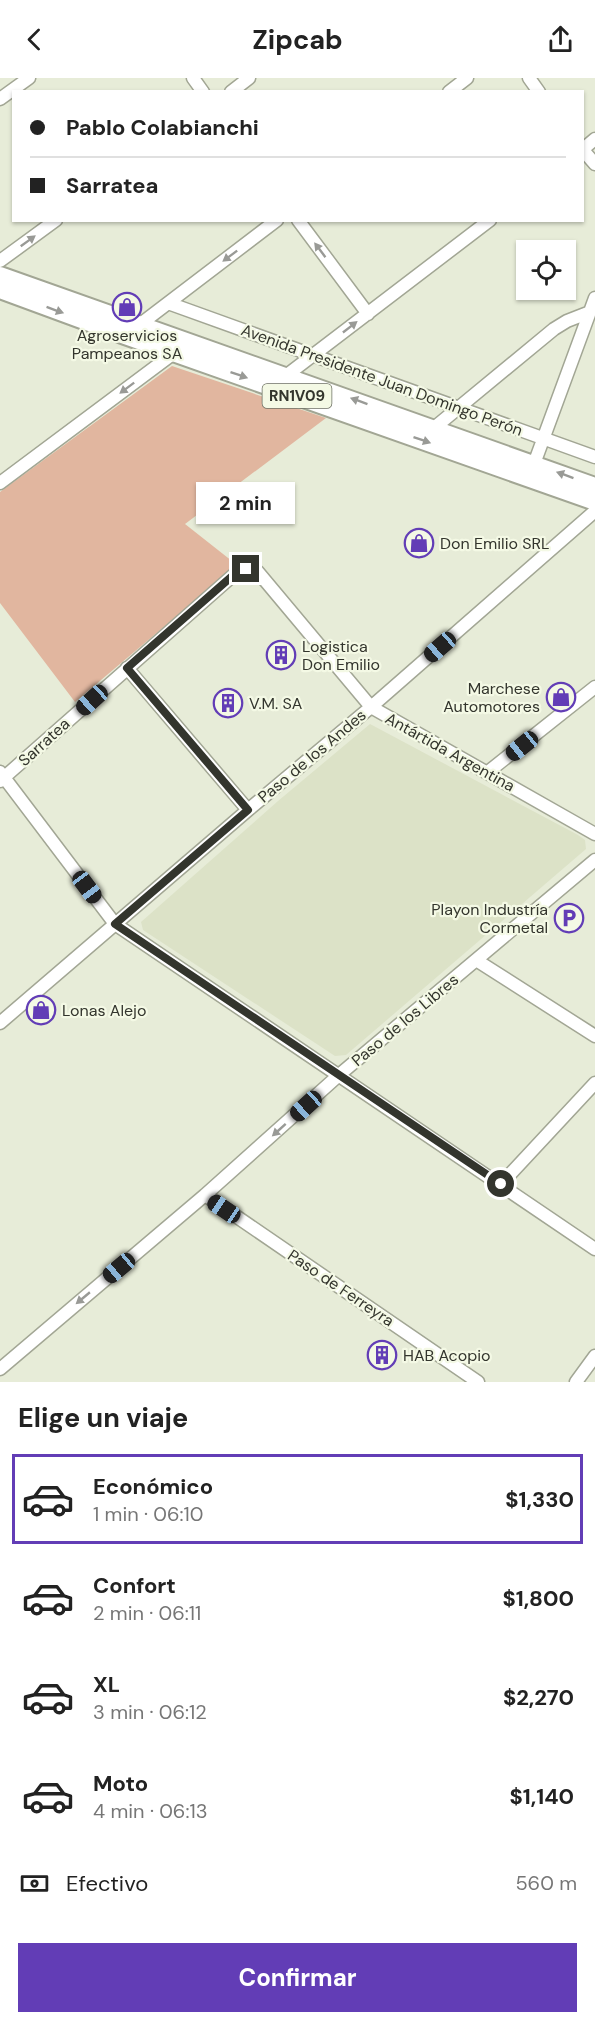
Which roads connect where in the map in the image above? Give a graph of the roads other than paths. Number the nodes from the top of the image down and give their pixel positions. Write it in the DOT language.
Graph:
graph roads {
  1 [pos="29,78"];
  2 [pos="249,78"];
  3 [pos="467,78"];
  4 [pos="12,90"];
  5 [pos="234,90"];
  6 [pos="452,90"];
  7 [pos="584,152"];
  8 [pos="595,164"];
  9 [pos="53,222"];
  10 [pos="274,222"];
  11 [pos="299,222"];
  12 [pos="486,222"];
  13 [pos="0,261"];
  14 [pos="0,275"];
  15 [pos="0,290"];
  16 [pos="595,298"];
  17 [pos="168,303"];
  18 [pos="590,312"];
  19 [pos="368,314"];
  20 [pos="139,325"];
  21 [pos="125,336"];
  22 [pos="174,353"];
  23 [pos="314,355"];
  24 [pos="287,375"];
  25 [pos="460,408"];
  26 [pos="434,428"];
  27 [pos="544,438"];
  28 [pos="595,457"];
  29 [pos="534,464"];
  30 [pos="0,483"];
  31 [pos="595,486"];
  32 [pos="595,502"];
  33 [pos="595,511"];
  34 [pos="253,569"];
  35 [pos="127,668"];
  36 [pos="595,687"];
  37 [pos="371,707"];
  38 [pos="488,772"];
  39 [pos="1,777"];
  40 [pos="248,810"];
  41 [pos="595,834"];
  42 [pos="595,861"];
  43 [pos="112,927"];
  44 [pos="476,960"];
  45 [pos="0,1023"];
  46 [pos="595,1036"];
  47 [pos="320,1072"];
  48 [pos="339,1076"];
  49 [pos="595,1083"];
  50 [pos="501,1184"];
  51 [pos="205,1196"];
  52 [pos="595,1249"];
  53 [pos="595,1356"];
  54 [pos="0,1369"];
  55 [pos="478,1382"];
  56 [pos="576,1382"];
  1 -- 4 [label="street"];
  2 -- 5 [label="street"];
  3 -- 6 [label="street"];
  7 -- 8 [label="street"];
  13 -- 9 [label="street, one-way"];
  10 -- 17 [label="street, one-way"];
  19 -- 11 [label="street, one-way"];
  12 -- 19 [label="street"];
  14 -- 20 [label="main road, Avenida Presidente Juan Domingo Perón / RN1V09"];
  15 -- 21 [label="main road, RN1V09, one-way"];
  16 -- 18 [label="street"];
  17 -- 20 [label="street"];
  17 -- 23 [label="street, Avenida Presidente Juan Domingo Perón"];
  18 -- 25 [label="street"];
  18 -- 27 [label="street"];
  23 -- 19 [label="street, one-way"];
  20 -- 21 [label="street"];
  20 -- 24 [label="main road, Avenida Presidente Juan Domingo Perón / RN1V09"];
  21 -- 22 [label="main road, RN1V09"];
  22 -- 30 [label="street, one-way"];
  22 -- 32 [label="main road, RN1V09, one-way"];
  23 -- 24 [label="street"];
  23 -- 25 [label="street, Avenida Presidente Juan Domingo Perón"];
  26 -- 24 [label="main road, Avenida Presidente Juan Domingo Perón / RN1V09, one-way"];
  25 -- 26 [label="street"];
  25 -- 27 [label="street, Avenida Presidente Juan Domingo Perón"];
  26 -- 29 [label="main road, Avenida Presidente Juan Domingo Perón / RN1V09"];
  27 -- 28 [label="street, Avenida Presidente Juan Domingo Perón"];
  27 -- 29 [label="street"];
  31 -- 29 [label="main road, Avenida Presidente Juan Domingo Perón / RN1V09, one-way"];
  33 -- 37 [label="street, Paso de los Andes"];
  34 -- 35 [label="street, Sarratea"];
  34 -- 37 [label="street, Antártida Argentina"];
  35 -- 39 [label="street, Sarratea"];
  35 -- 40 [label="street"];
  36 -- 38 [label="street"];
  37 -- 38 [label="street, Antártida Argentina"];
  37 -- 40 [label="street, Paso de los Andes"];
  38 -- 41 [label="street, Antártida Argentina"];
  39 -- 43 [label="street"];
  40 -- 43 [label="street, Paso de los Andes"];
  42 -- 44 [label="street, Paso de los Libres"];
  43 -- 45 [label="street, Paso de los Andes"];
  43 -- 47 [label="street"];
  43 -- 48 [label="street"];
  44 -- 46 [label="street"];
  44 -- 48 [label="street, Paso de los Libres"];
  48 -- 50 [label="street"];
  48 -- 51 [label="street, Paso de los Libres, one-way"];
  49 -- 50 [label="street"];
  50 -- 52 [label="street"];
  51 -- 54 [label="street, Paso de los Libres, one-way"];
  51 -- 55 [label="street, Paso de Ferreyra"];
  53 -- 56 [label="street"];
}
